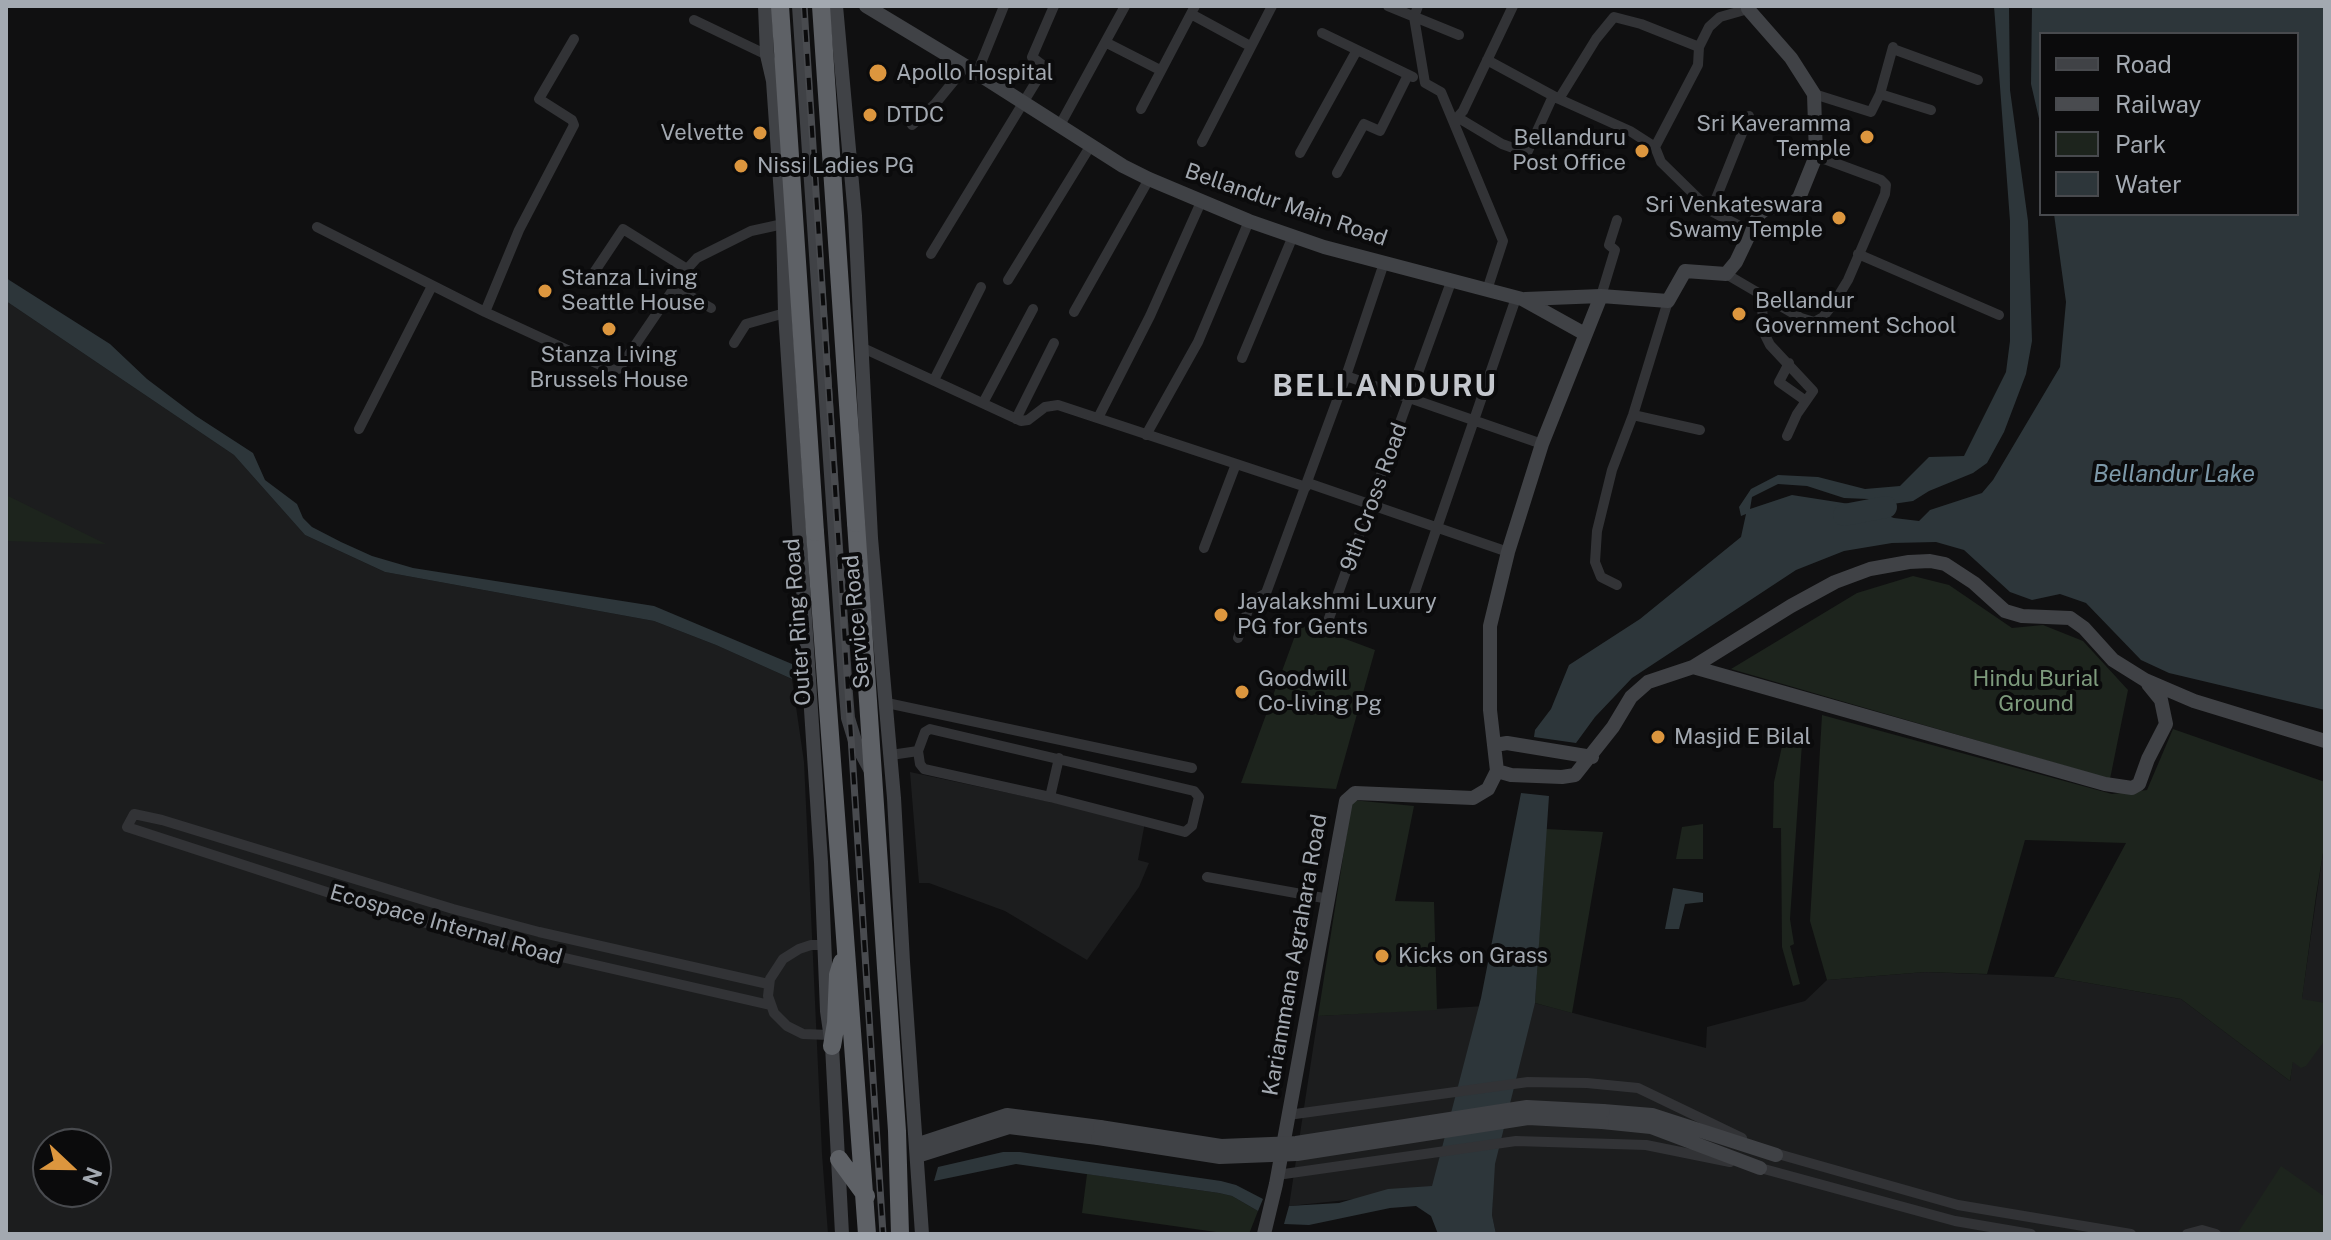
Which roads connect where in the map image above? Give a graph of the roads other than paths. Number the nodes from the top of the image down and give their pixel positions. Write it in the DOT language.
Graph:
graph roads {
  1 [pos="765,6"];
  2 [pos="780,6"];
  3 [pos="799,6"];
  4 [pos="821,6"];
  5 [pos="836,6"];
  6 [pos="866,6"];
  7 [pos="1004,6"];
  8 [pos="1054,6"];
  9 [pos="1125,6"];
  10 [pos="1272,6"];
  11 [pos="1388,6"];
  12 [pos="1418,6"];
  13 [pos="1513,6"];
  14 [pos="1748,8"];
  15 [pos="1193,10"];
  16 [pos="1414,17"];
  17 [pos="694,20"];
  18 [pos="1322,33"];
  19 [pos="1459,35"];
  20 [pos="574,39"];
  21 [pos="1107,43"];
  22 [pos="1250,46"];
  23 [pos="1699,47"];
  24 [pos="1357,50"];
  25 [pos="767,55"];
  26 [pos="1487,60"];
  27 [pos="805,69"];
  28 [pos="971,70"];
  29 [pos="1160,70"];
  30 [pos="1408,75"];
  31 [pos="1978,80"];
  32 [pos="1425,83"];
  33 [pos="845,91"];
  34 [pos="1814,94"];
  35 [pos="1880,94"];
  36 [pos="1556,98"];
  37 [pos="1024,104"];
  38 [pos="1141,109"];
  39 [pos="1931,110"];
  40 [pos="1749,116"];
  41 [pos="1455,119"];
  42 [pos="912,125"];
  43 [pos="1060,125"];
  44 [pos="1202,142"];
  45 [pos="1091,145"];
  46 [pos="1655,147"];
  47 [pos="1300,153"];
  48 [pos="1816,156"];
  49 [pos="1337,173"];
  50 [pos="1149,179"];
  51 [pos="1201,202"];
  52 [pos="1711,211"];
  53 [pos="1617,220"];
  54 [pos="1249,221"];
  55 [pos="783,224"];
  56 [pos="317,227"];
  57 [pos="1751,232"];
  58 [pos="1293,236"];
  59 [pos="931,254"];
  60 [pos="1858,254"];
  61 [pos="1384,263"];
  62 [pos="687,269"];
  63 [pos="595,271"];
  64 [pos="1726,274"];
  65 [pos="1008,280"];
  66 [pos="1451,282"];
  67 [pos="432,286"];
  68 [pos="981,287"];
  69 [pos="676,288"];
  70 [pos="1487,290"];
  71 [pos="1761,295"];
  72 [pos="1601,296"];
  73 [pos="1519,298"];
  74 [pos="1668,301"];
  75 [pos="711,308"];
  76 [pos="1033,309"];
  77 [pos="485,312"];
  78 [pos="1074,312"];
  79 [pos="785,313"];
  80 [pos="1999,315"];
  81 [pos="1585,334"];
  82 [pos="734,343"];
  83 [pos="1054,343"];
  84 [pos="863,348"];
  85 [pos="1242,358"];
  86 [pos="1789,363"];
  87 [pos="1346,376"];
  88 [pos="934,380"];
  89 [pos="1410,399"];
  90 [pos="1806,401"];
  91 [pos="983,403"];
  92 [pos="1633,415"];
  93 [pos="1098,418"];
  94 [pos="1016,419"];
  95 [pos="1475,420"];
  96 [pos="359,429"];
  97 [pos="1700,430"];
  98 [pos="1146,435"];
  99 [pos="1787,436"];
  100 [pos="1542,444"];
  101 [pos="1236,464"];
  102 [pos="1307,485"];
  103 [pos="1369,506"];
  104 [pos="1438,527"];
  105 [pos="1204,548"];
  106 [pos="1508,552"];
  107 [pos="1617,585"];
  108 [pos="1410,606"];
  109 [pos="1328,621"];
  110 [pos="1238,638"];
  111 [pos="1693,667"];
  112 [pos="2145,680"];
  113 [pos="887,703"];
  114 [pos="2325,741"];
  115 [pos="1501,744"];
  116 [pos="918,751"];
  117 [pos="891,755"];
  118 [pos="1592,757"];
  119 [pos="1059,758"];
  120 [pos="1192,768"];
  121 [pos="1504,773"];
  122 [pos="873,775"];
  123 [pos="1050,797"];
  124 [pos="162,820"];
  125 [pos="203,831"];
  126 [pos="156,835"];
  127 [pos="197,849"];
  128 [pos="840,859"];
  129 [pos="821,862"];
  130 [pos="317,867"];
  131 [pos="1207,877"];
  132 [pos="310,887"];
  133 [pos="1329,899"];
  134 [pos="453,909"];
  135 [pos="448,929"];
  136 [pos="825,945"];
  137 [pos="847,945"];
  138 [pos="768,984"];
  139 [pos="770,1005"];
  140 [pos="897,1007"];
  141 [pos="830,1040"];
  142 [pos="1288,1115"];
  143 [pos="1602,1116"];
  144 [pos="917,1150"];
  145 [pos="1776,1155"];
  146 [pos="839,1159"];
  147 [pos="1760,1168"];
  148 [pos="1276,1182"];
  149 [pos="866,1196"];
  150 [pos="1265,1229"];
  151 [pos="842,1234"];
  152 [pos="867,1234"];
  153 [pos="897,1234"];
  154 [pos="922,1234"];
  155 [pos="2031,1234"];
  156 [pos="2131,1234"];
  157 [pos="2187,1234"];
  158 [pos="2216,1234"];
  1 -- 25 [label="street"];
  2 -- 128 [label="highway, Outer Ring Road, bridge"];
  3 -- 27 [label="street"];
  4 -- 122 [label="highway, bridge"];
  5 -- 33 [label="street, Service Road"];
  6 -- 28 [label="street, Bellandur Main Road"];
  7 -- 28 [label="street"];
  8 -- 37 [label="street"];
  9 -- 21 [label="street"];
  10 -- 22 [label="street"];
  11 -- 16 [label="street"];
  12 -- 16 [label="street"];
  13 -- 26 [label="street"];
  14 -- 23 [label="street"];
  14 -- 34 [label="street"];
  15 -- 22 [label="street"];
  15 -- 29 [label="street"];
  16 -- 19 [label="street"];
  16 -- 32 [label="street"];
  17 -- 25 [label="street"];
  18 -- 24 [label="street"];
  20 -- 77 [label="street"];
  21 -- 29 [label="street"];
  21 -- 43 [label="street"];
  22 -- 44 [label="street"];
  23 -- 36 [label="street"];
  23 -- 46 [label="street"];
  24 -- 30 [label="street"];
  24 -- 47 [label="street"];
  25 -- 27 [label="street"];
  25 -- 55 [label="street"];
  26 -- 36 [label="street"];
  26 -- 41 [label="street"];
  27 -- 33 [label="street"];
  27 -- 122 [label="street"];
  28 -- 37 [label="street, Bellandur Main Road"];
  28 -- 42 [label="street"];
  29 -- 38 [label="street"];
  30 -- 32 [label="street"];
  30 -- 49 [label="street"];
  31 -- 35 [label="street"];
  32 -- 41 [label="street"];
  33 -- 84 [label="street, Service Road"];
  34 -- 35 [label="street"];
  34 -- 48 [label="street"];
  35 -- 39 [label="street"];
  36 -- 41 [label="street"];
  36 -- 46 [label="street"];
  37 -- 43 [label="street, Bellandur Main Road"];
  37 -- 59 [label="street"];
  40 -- 52 [label="street"];
  41 -- 70 [label="street"];
  43 -- 45 [label="street, Bellandur Main Road"];
  45 -- 50 [label="street, Bellandur Main Road"];
  45 -- 65 [label="street"];
  46 -- 52 [label="street"];
  48 -- 57 [label="street"];
  48 -- 60 [label="street"];
  50 -- 51 [label="street, Bellandur Main Road"];
  50 -- 78 [label="street"];
  51 -- 54 [label="street, Bellandur Main Road"];
  51 -- 93 [label="street"];
  52 -- 57 [label="street"];
  53 -- 72 [label="street"];
  54 -- 58 [label="street, Bellandur Main Road"];
  54 -- 98 [label="street"];
  55 -- 62 [label="street"];
  55 -- 79 [label="street"];
  56 -- 67 [label="street"];
  57 -- 64 [label="street"];
  58 -- 61 [label="street, Bellandur Main Road"];
  58 -- 85 [label="street"];
  60 -- 71 [label="street"];
  60 -- 80 [label="street"];
  61 -- 66 [label="street, Bellandur Main Road"];
  61 -- 87 [label="street"];
  62 -- 63 [label="street"];
  62 -- 69 [label="street"];
  64 -- 71 [label="street"];
  64 -- 74 [label="street"];
  66 -- 70 [label="street, Bellandur Main Road"];
  66 -- 89 [label="street, 9th Cross Road"];
  67 -- 77 [label="street"];
  67 -- 96 [label="street"];
  68 -- 88 [label="street"];
  69 -- 75 [label="street"];
  69 -- 77 [label="street"];
  70 -- 73 [label="street, Bellandur Main Road"];
  71 -- 86 [label="street"];
  72 -- 73 [label="street"];
  72 -- 74 [label="street"];
  72 -- 81 [label="street"];
  73 -- 81 [label="street, Bellandur Main Road"];
  73 -- 95 [label="street"];
  74 -- 92 [label="street"];
  76 -- 91 [label="street"];
  79 -- 82 [label="street"];
  79 -- 129 [label="street"];
  81 -- 100 [label="street"];
  83 -- 94 [label="street"];
  84 -- 88 [label="street"];
  84 -- 113 [label="street, Service Road"];
  86 -- 90 [label="street"];
  86 -- 90 [label="street"];
  87 -- 89 [label="street"];
  87 -- 102 [label="street"];
  88 -- 91 [label="street"];
  89 -- 95 [label="street"];
  89 -- 103 [label="street, 9th Cross Road"];
  90 -- 99 [label="street"];
  91 -- 94 [label="street"];
  92 -- 97 [label="street"];
  92 -- 107 [label="street"];
  93 -- 94 [label="street"];
  93 -- 98 [label="street"];
  95 -- 100 [label="street"];
  95 -- 104 [label="street"];
  98 -- 101 [label="street"];
  100 -- 106 [label="street"];
  101 -- 102 [label="street"];
  101 -- 105 [label="street"];
  102 -- 103 [label="street"];
  102 -- 110 [label="street"];
  103 -- 104 [label="street"];
  103 -- 109 [label="street, 9th Cross Road"];
  104 -- 106 [label="street"];
  104 -- 108 [label="street"];
  106 -- 115 [label="street"];
  111 -- 112 [label="street"];
  111 -- 112 [label="street"];
  111 -- 118 [label="street"];
  112 -- 114 [label="street"];
  113 -- 117 [label="street, Service Road"];
  113 -- 120 [label="street"];
  115 -- 118 [label="street"];
  115 -- 121 [label="street"];
  116 -- 117 [label="street"];
  116 -- 119 [label="street"];
  116 -- 123 [label="street"];
  117 -- 140 [label="street, Service Road"];
  118 -- 121 [label="street"];
  119 -- 123 [label="street"];
  119 -- 123 [label="street"];
  121 -- 133 [label="street, Kariammana Agrahara Road"];
  122 -- 140 [label="highway"];
  124 -- 125 [label="street, Ecospace Internal Road"];
  124 -- 126 [label="street"];
  124 -- 126 [label="street, Ecospace Internal Road"];
  125 -- 127 [label="street"];
  125 -- 130 [label="street, Ecospace Internal Road"];
  126 -- 127 [label="street, Ecospace Internal Road"];
  127 -- 132 [label="street, Ecospace Internal Road"];
  128 -- 129 [label="highway"];
  128 -- 137 [label="highway, Outer Ring Road"];
  129 -- 136 [label="street"];
  130 -- 132 [label="street"];
  130 -- 134 [label="street, Ecospace Internal Road"];
  131 -- 133 [label="street"];
  132 -- 135 [label="street, Ecospace Internal Road"];
  133 -- 142 [label="street, Kariammana Agrahara Road"];
  134 -- 135 [label="street"];
  134 -- 138 [label="street, Ecospace Internal Road"];
  135 -- 139 [label="street, Ecospace Internal Road"];
  136 -- 138 [label="street"];
  136 -- 141 [label="street"];
  137 -- 141 [label="highway"];
  137 -- 149 [label="highway, Outer Ring Road"];
  138 -- 139 [label="street"];
  139 -- 141 [label="street"];
  140 -- 144 [label="street, Service Road"];
  140 -- 153 [label="highway"];
  141 -- 146 [label="street"];
  142 -- 145 [label="street"];
  142 -- 148 [label="street, Kariammana Agrahara Road"];
  143 -- 144 [label="street, bridge"];
  143 -- 145 [label="street"];
  143 -- 147 [label="street"];
  144 -- 154 [label="street, Service Road"];
  145 -- 156 [label="street"];
  146 -- 149 [label="highway"];
  146 -- 151 [label="street"];
  147 -- 148 [label="street"];
  147 -- 155 [label="street"];
  148 -- 150 [label="street, Kariammana Agrahara Road"];
  149 -- 152 [label="highway, Outer Ring Road"];
  157 -- 158 [label="street"];
}
